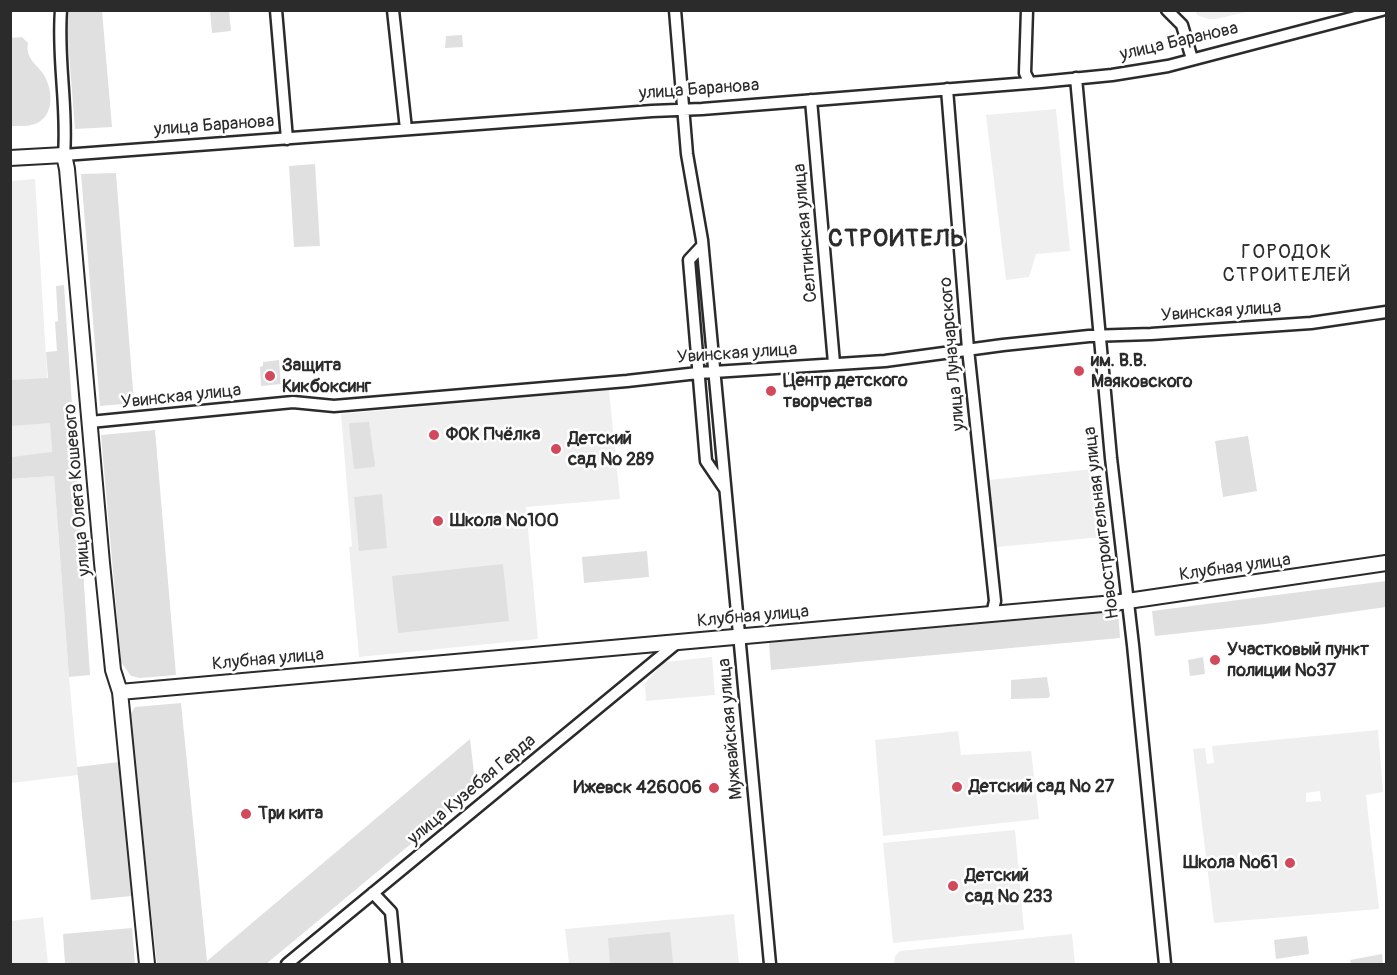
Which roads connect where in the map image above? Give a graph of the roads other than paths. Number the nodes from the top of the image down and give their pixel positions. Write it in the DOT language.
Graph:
graph roads {
  1 [pos="61,10"];
  2 [pos="276,10"];
  3 [pos="393,10"];
  4 [pos="675,10"];
  5 [pos="1027,10"];
  6 [pos="1167,10"];
  7 [pos="1382,10"];
  8 [pos="1192,59"];
  9 [pos="1076,78"];
  10 [pos="1030,83"];
  11 [pos="947,89"];
  12 [pos="811,100"];
  13 [pos="684,110"];
  14 [pos="406,129"];
  15 [pos="287,139"];
  16 [pos="64,155"];
  17 [pos="10,158"];
  18 [pos="702,246"];
  19 [pos="1386,312"];
  20 [pos="1099,336"];
  21 [pos="968,350"];
  22 [pos="834,363"];
  23 [pos="698,372"];
  24 [pos="714,372"];
  25 [pos="90,422"];
  26 [pos="726,490"];
  27 [pos="1386,563"];
  28 [pos="1128,600"];
  29 [pos="992,614"];
  30 [pos="739,637"];
  31 [pos="678,642"];
  32 [pos="120,692"];
  33 [pos="373,893"];
  34 [pos="147,964"];
  35 [pos="287,964"];
  36 [pos="396,964"];
  37 [pos="770,964"];
  38 [pos="1165,964"];
  1 -- 16 [label="street, улица Олега Кошевого"];
  2 -- 15 [label="street"];
  3 -- 14 [label="street"];
  4 -- 13 [label="street, Мужвайская улица"];
  5 -- 10 [label="street"];
  6 -- 8 [label="street"];
  7 -- 8 [label="street, улица Баранова"];
  8 -- 9 [label="street, улица Баранова"];
  9 -- 10 [label="street, улица Баранова"];
  9 -- 20 [label="street, Новостроительная улица"];
  10 -- 11 [label="street, улица Баранова"];
  11 -- 12 [label="street, улица Баранова"];
  11 -- 21 [label="street, улица Луначарского"];
  12 -- 13 [label="street, улица Баранова"];
  12 -- 22 [label="street, Селтинская улица"];
  13 -- 14 [label="street, улица Баранова"];
  13 -- 18 [label="street, Мужвайская улица"];
  14 -- 15 [label="street, улица Баранова"];
  15 -- 16 [label="street, улица Баранова"];
  16 -- 17 [label="main road, улица Баранова"];
  16 -- 25 [label="main road, улица Олега Кошевого"];
  18 -- 23 [label="street, Мужвайская улица"];
  18 -- 24 [label="street, Мужвайская улица"];
  19 -- 20 [label="street, Увинская улица"];
  20 -- 21 [label="street, Увинская улица"];
  20 -- 28 [label="street, Новостроительная улица"];
  21 -- 22 [label="street, Увинская улица"];
  21 -- 29 [label="street, улица Луначарского"];
  22 -- 24 [label="street, Увинская улица"];
  23 -- 24 [label="street, Увинская улица"];
  23 -- 25 [label="street, Увинская улица"];
  23 -- 26 [label="street, Мужвайская улица"];
  24 -- 26 [label="street, Мужвайская улица"];
  25 -- 32 [label="main road, улица Олега Кошевого"];
  26 -- 30 [label="street, Мужвайская улица"];
  27 -- 28 [label="main road, Клубная улица"];
  28 -- 29 [label="main road, Клубная улица"];
  28 -- 38 [label="street, Новостроительная улица"];
  29 -- 30 [label="main road, Клубная улица"];
  30 -- 31 [label="main road, Клубная улица"];
  30 -- 37 [label="street, Мужвайская улица"];
  31 -- 32 [label="main road, Клубная улица"];
  31 -- 33 [label="street, улица Кузебая Герда"];
  32 -- 34 [label="main road, улица Олега Кошевого"];
  33 -- 35 [label="street, улица Кузебая Герда"];
  33 -- 36 [label="street"];
}
